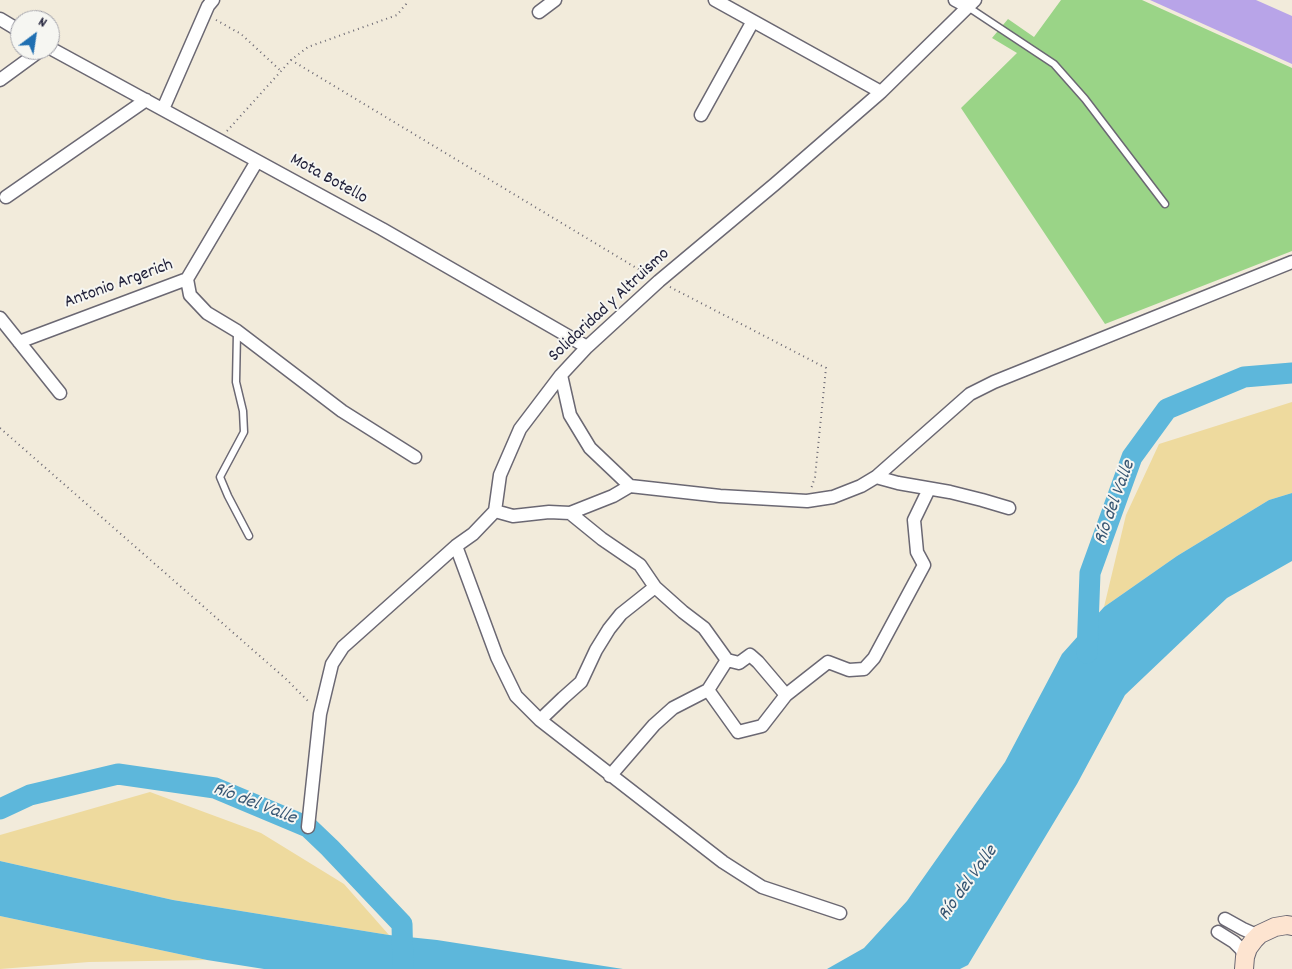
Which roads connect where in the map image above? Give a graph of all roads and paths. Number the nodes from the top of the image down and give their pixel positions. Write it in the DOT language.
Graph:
graph roads {
  1 [pos="197,0"];
  2 [pos="408,0"];
  3 [pos="555,0"];
  4 [pos="715,0"];
  5 [pos="955,0"];
  6 [pos="971,4"];
  7 [pos="209,7"];
  8 [pos="539,12"];
  9 [pos="753,21"];
  10 [pos="60,53"];
  11 [pos="27,60"];
  12 [pos="291,60"];
  13 [pos="281,71"];
  14 [pos="0,80"];
  15 [pos="881,92"];
  16 [pos="146,100"];
  17 [pos="163,109"];
  18 [pos="701,115"];
  19 [pos="219,140"];
  20 [pos="257,161"];
  21 [pos="6,197"];
  22 [pos="1165,204"];
  23 [pos="1292,262"];
  24 [pos="187,279"];
  25 [pos="658,281"];
  26 [pos="0,318"];
  27 [pos="237,331"];
  28 [pos="19,342"];
  29 [pos="587,347"];
  30 [pos="561,375"];
  31 [pos="60,393"];
  32 [pos="0,428"];
  33 [pos="415,457"];
  34 [pos="876,477"];
  35 [pos="630,486"];
  36 [pos="929,489"];
  37 [pos="807,501"];
  38 [pos="1009,508"];
  39 [pos="495,511"];
  40 [pos="570,513"];
  41 [pos="249,536"];
  42 [pos="456,546"];
  43 [pos="655,588"];
  44 [pos="727,660"];
  45 [pos="708,690"];
  46 [pos="786,695"];
  47 [pos="320,714"];
  48 [pos="540,720"];
  49 [pos="610,776"];
  50 [pos="308,827"];
  51 [pos="840,913"];
  52 [pos="1292,916"];
  53 [pos="1225,919"];
  54 [pos="1276,929"];
  55 [pos="1218,932"];
  56 [pos="1244,963"];
  1 -- 7 [label="street"];
  2 -- 12 [label="path"];
  3 -- 8 [label="street"];
  4 -- 9 [label="street"];
  5 -- 6 [label="street"];
  6 -- 15 [label="street, Solidaridad y Altruismo"];
  6 -- 22 [label="lane"];
  7 -- 13 [label="path"];
  7 -- 17 [label="street"];
  9 -- 15 [label="street"];
  9 -- 18 [label="street"];
  10 -- 16 [label="street, Mota Botello"];
  11 -- 14 [label="street"];
  12 -- 13 [label="path"];
  12 -- 25 [label="path"];
  13 -- 19 [label="path"];
  15 -- 25 [label="street, Solidaridad y Altruismo"];
  16 -- 17 [label="street, Mota Botello"];
  16 -- 21 [label="street"];
  17 -- 19 [label="street, Mota Botello"];
  19 -- 20 [label="street, Mota Botello"];
  20 -- 24 [label="street, Antonio Argerich"];
  20 -- 29 [label="street, Mota Botello"];
  23 -- 34 [label="street"];
  24 -- 27 [label="street"];
  24 -- 28 [label="street, Antonio Argerich"];
  25 -- 29 [label="street, Solidaridad y Altruismo"];
  25 -- 37 [label="path"];
  26 -- 28 [label="street"];
  27 -- 33 [label="street"];
  27 -- 41 [label="lane"];
  28 -- 31 [label="street"];
  29 -- 30 [label="street, Solidaridad y Altruismo"];
  30 -- 35 [label="street"];
  30 -- 39 [label="street, Solidaridad y Altruismo"];
  32 -- 47 [label="path"];
  34 -- 36 [label="street"];
  34 -- 37 [label="street"];
  35 -- 37 [label="street"];
  35 -- 40 [label="street"];
  36 -- 38 [label="street"];
  36 -- 46 [label="street"];
  39 -- 40 [label="street"];
  39 -- 42 [label="street"];
  40 -- 43 [label="street"];
  42 -- 47 [label="street"];
  42 -- 48 [label="street"];
  43 -- 44 [label="street"];
  43 -- 48 [label="street"];
  44 -- 45 [label="street"];
  44 -- 46 [label="street"];
  45 -- 46 [label="street"];
  45 -- 49 [label="street"];
  47 -- 50 [label="street"];
  48 -- 49 [label="street"];
  49 -- 51 [label="street"];
  52 -- 54 [label="main road"];
  53 -- 54 [label="street"];
  54 -- 56 [label="main road"];
  55 -- 56 [label="street"];
}
